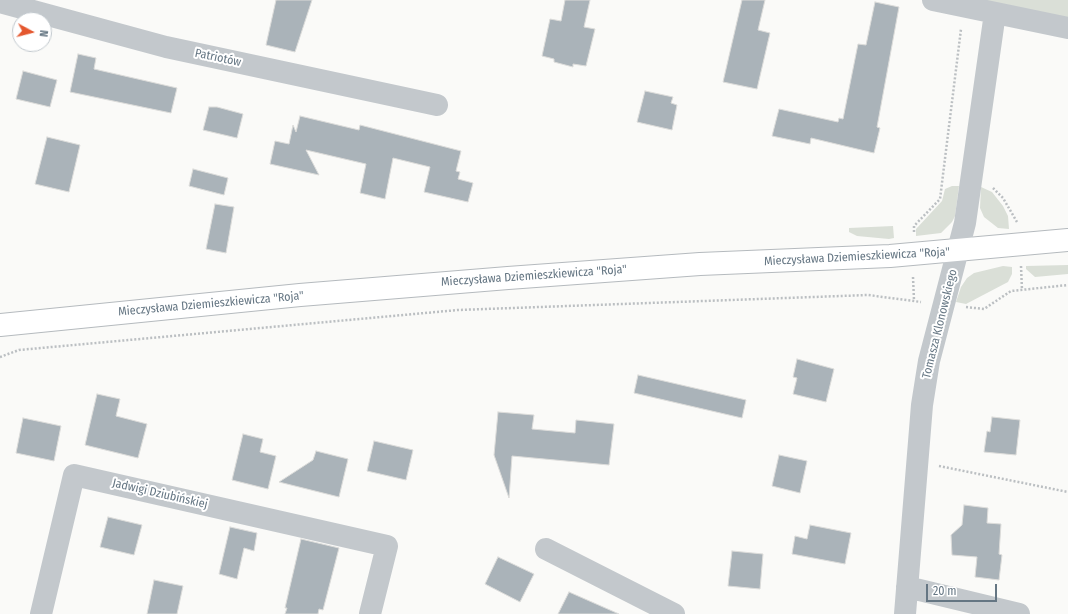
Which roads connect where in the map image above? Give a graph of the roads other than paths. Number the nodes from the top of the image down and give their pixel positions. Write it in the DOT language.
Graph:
graph roads {
  1 [pos="933,0"];
  2 [pos="0,2"];
  3 [pos="995,13"];
  4 [pos="1068,28"];
  5 [pos="437,105"];
  6 [pos="1068,240"];
  7 [pos="959,251"];
  8 [pos="0,325"];
  9 [pos="546,550"];
  10 [pos="907,587"];
  11 [pos="41,614"];
  12 [pos="370,614"];
  13 [pos="674,614"];
  14 [pos="904,614"];
  15 [pos="1019,614"];
  1 -- 3 [label="street"];
  2 -- 5 [label="street, Patriotów"];
  3 -- 4 [label="street"];
  3 -- 7 [label="street, Tomasza Klonowskiego"];
  6 -- 7 [label="main road, Mieczysława Dziemieszkiewicza \"Roja\""];
  7 -- 8 [label="main road, Mieczysława Dziemieszkiewicza \"Roja\""];
  7 -- 10 [label="street, Tomasza Klonowskiego"];
  9 -- 13 [label="street"];
  10 -- 14 [label="street, Tomasza Klonowskiego"];
  10 -- 15 [label="street"];
  11 -- 12 [label="street, Jadwigi Dziubińskiej"];
}
